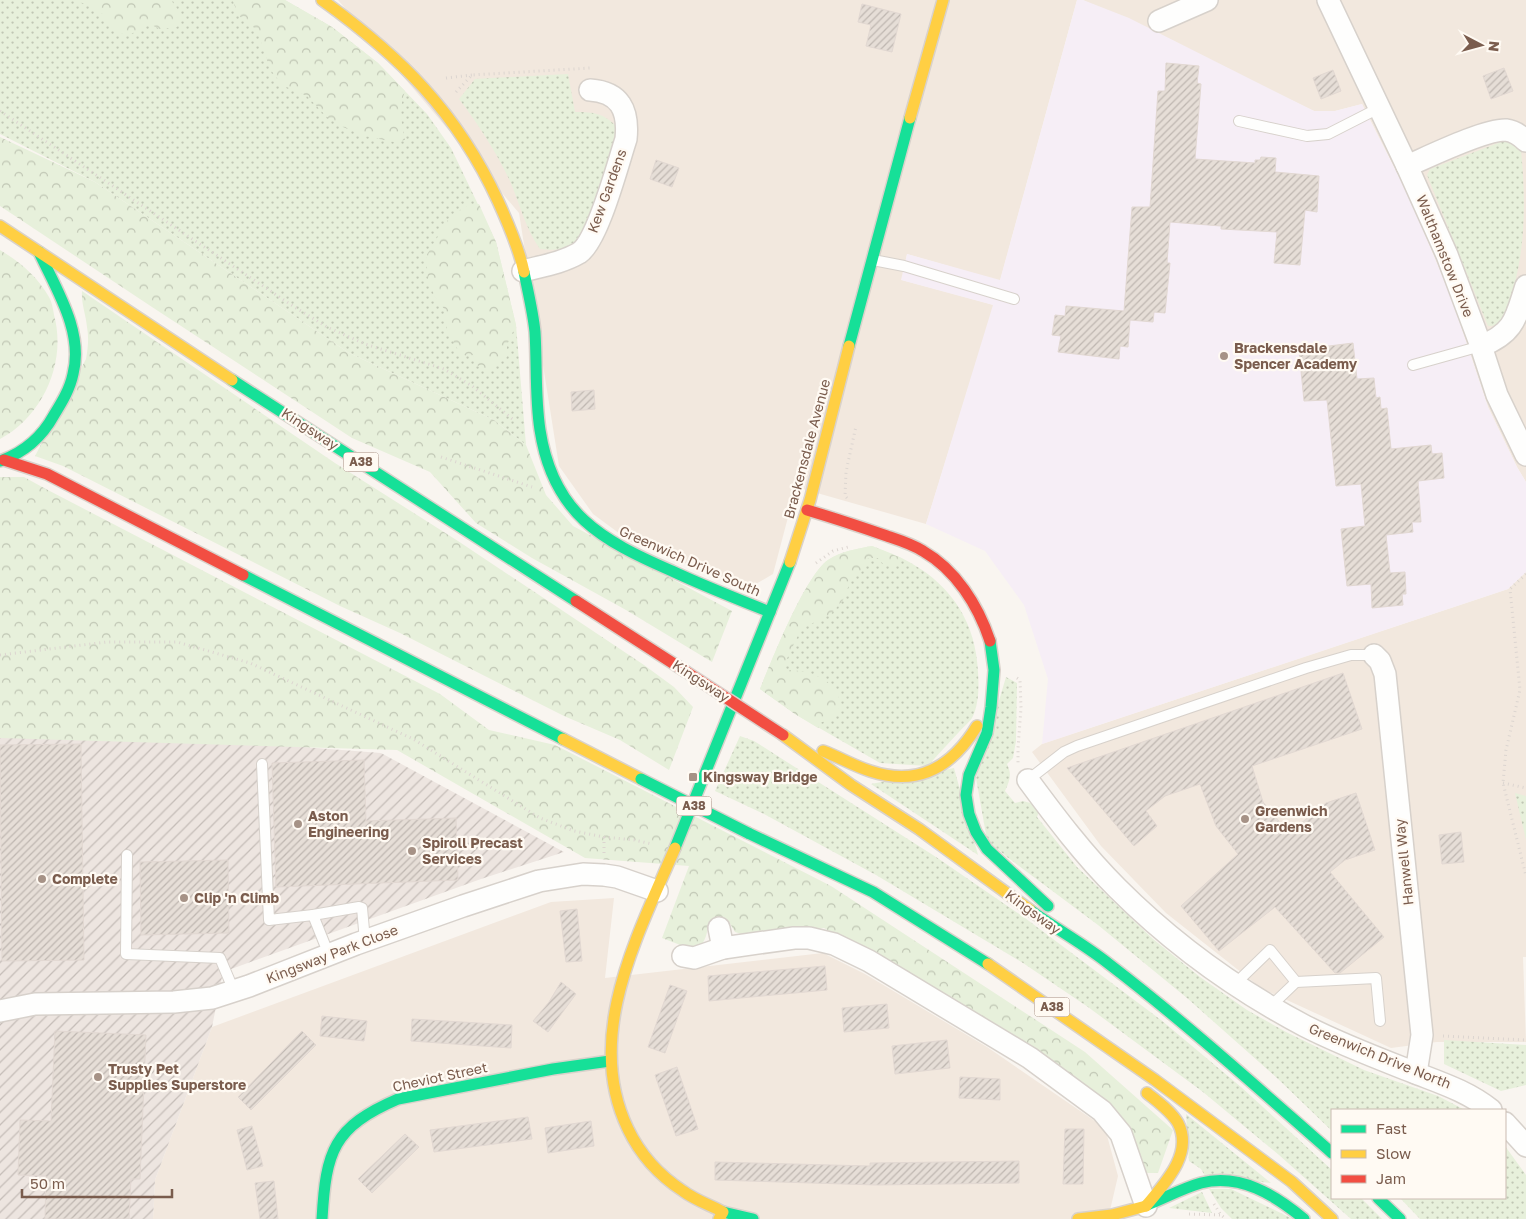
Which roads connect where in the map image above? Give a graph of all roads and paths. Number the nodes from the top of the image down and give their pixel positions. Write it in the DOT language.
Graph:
graph roads {
  1 [pos="942,0"];
  2 [pos="1207,0"];
  3 [pos="1328,0"];
  4 [pos="325,1"];
  5 [pos="1185,4"];
  6 [pos="1159,21"];
  7 [pos="590,90"];
  8 [pos="442,107"];
  9 [pos="1379,108"];
  10 [pos="0,111"];
  11 [pos="1239,121"];
  12 [pos="1526,141"];
  13 [pos="1407,166"];
  14 [pos="0,226"];
  15 [pos="38,251"];
  16 [pos="872,259"];
  17 [pos="523,270"];
  18 [pos="1526,286"];
  19 [pos="1014,299"];
  20 [pos="1481,346"];
  21 [pos="1413,365"];
  22 [pos="858,416"];
  23 [pos="540,437"];
  24 [pos="1526,455"];
  25 [pos="441,458"];
  26 [pos="2,461"];
  27 [pos="566,498"];
  28 [pos="852,501"];
  29 [pos="807,510"];
  30 [pos="1526,574"];
  31 [pos="770,612"];
  32 [pos="0,655"];
  33 [pos="1374,655"];
  34 [pos="994,670"];
  35 [pos="991,707"];
  36 [pos="786,737"];
  37 [pos="262,764"];
  38 [pos="1028,780"];
  39 [pos="1503,783"];
  40 [pos="1526,788"];
  41 [pos="657,845"];
  42 [pos="127,855"];
  43 [pos="1526,876"];
  44 [pos="657,891"];
  45 [pos="313,915"];
  46 [pos="365,941"];
  47 [pos="329,955"];
  48 [pos="683,956"];
  49 [pos="1107,962"];
  50 [pos="1296,982"];
  51 [pos="1235,984"];
  52 [pos="234,991"];
  53 [pos="1271,1006"];
  54 [pos="1051,1007"];
  55 [pos="0,1011"];
  56 [pos="1380,1021"];
  57 [pos="1422,1035"];
  58 [pos="1526,1040"];
  59 [pos="610,1061"];
  60 [pos="1114,1065"];
  61 [pos="1416,1073"];
  62 [pos="1135,1083"];
  63 [pos="1489,1109"];
  64 [pos="1331,1152"];
  65 [pos="1379,1199"];
  66 [pos="1146,1206"];
  67 [pos="721,1215"];
  68 [pos="322,1219"];
  69 [pos="753,1219"];
  70 [pos="1078,1219"];
  71 [pos="1304,1219"];
  72 [pos="1332,1219"];
  73 [pos="1400,1219"];
  1 -- 16 [label="main road, Brackensdale Avenue"];
  2 -- 5 [label="street"];
  3 -- 9 [label="street, Walthamstow Drive"];
  4 -- 8 [label="main road, Greenwich Drive South"];
  5 -- 6 [label="street"];
  7 -- 8 [label="path"];
  7 -- 17 [label="street, Kew Gardens"];
  8 -- 17 [label="main road, Greenwich Drive South"];
  9 -- 11 [label="lane"];
  9 -- 13 [label="street, Walthamstow Drive"];
  10 -- 23 [label="path"];
  12 -- 13 [label="street"];
  13 -- 20 [label="street, Walthamstow Drive"];
  14 -- 15 [label="main road, A38"];
  15 -- 26 [label="main road, A38"];
  15 -- 36 [label="main road, Kingsway / A38, bridge"];
  16 -- 19 [label="lane"];
  16 -- 29 [label="main road, Brackensdale Avenue"];
  17 -- 23 [label="main road, Greenwich Drive South"];
  18 -- 20 [label="street"];
  20 -- 21 [label="lane"];
  20 -- 24 [label="street, Walthamstow Drive"];
  22 -- 28 [label="path"];
  23 -- 27 [label="main road, Greenwich Drive South"];
  25 -- 27 [label="path"];
  26 -- 54 [label="main road, A38, bridge"];
  27 -- 31 [label="main road, Greenwich Drive South"];
  29 -- 31 [label="main road, Brackensdale Avenue"];
  29 -- 34 [label="main road"];
  30 -- 39 [label="path"];
  31 -- 44 [label="main road, Brackensdale Avenue"];
  32 -- 41 [label="path"];
  33 -- 38 [label="lane"];
  33 -- 57 [label="street, Hanwell Way"];
  34 -- 35 [label="main road"];
  34 -- 38 [label="path"];
  35 -- 36 [label="main road"];
  35 -- 49 [label="main road"];
  36 -- 49 [label="main road, Kingsway / A38"];
  37 -- 45 [label="lane"];
  38 -- 51 [label="street, Greenwich Drive North"];
  39 -- 40 [label="path"];
  39 -- 43 [label="path"];
  42 -- 52 [label="lane"];
  44 -- 46 [label="street, Kingsway Park Close"];
  44 -- 59 [label="main road, Brackensdale Avenue"];
  45 -- 46 [label="lane"];
  45 -- 47 [label="lane"];
  46 -- 47 [label="street, Kingsway Park Close"];
  47 -- 52 [label="street, Kingsway Park Close"];
  48 -- 66 [label="street"];
  49 -- 64 [label="main road, Kingsway / A38"];
  50 -- 51 [label="lane"];
  50 -- 53 [label="lane"];
  50 -- 56 [label="lane"];
  51 -- 53 [label="street, Greenwich Drive North"];
  52 -- 55 [label="street, Kingsway Park Close"];
  53 -- 61 [label="street, Greenwich Drive North"];
  54 -- 60 [label="main road"];
  54 -- 72 [label="main road, A38"];
  57 -- 58 [label="path"];
  57 -- 61 [label="street, Hanwell Way"];
  59 -- 67 [label="main road, Brackensdale Avenue"];
  59 -- 68 [label="main road, Cheviot Street"];
  61 -- 63 [label="street, Greenwich Drive North"];
  62 -- 66 [label="main road"];
  65 -- 73 [label="main road"];
  66 -- 70 [label="main road"];
  66 -- 71 [label="main road"];
  67 -- 69 [label="main road, Brackensdale Avenue"];
}
